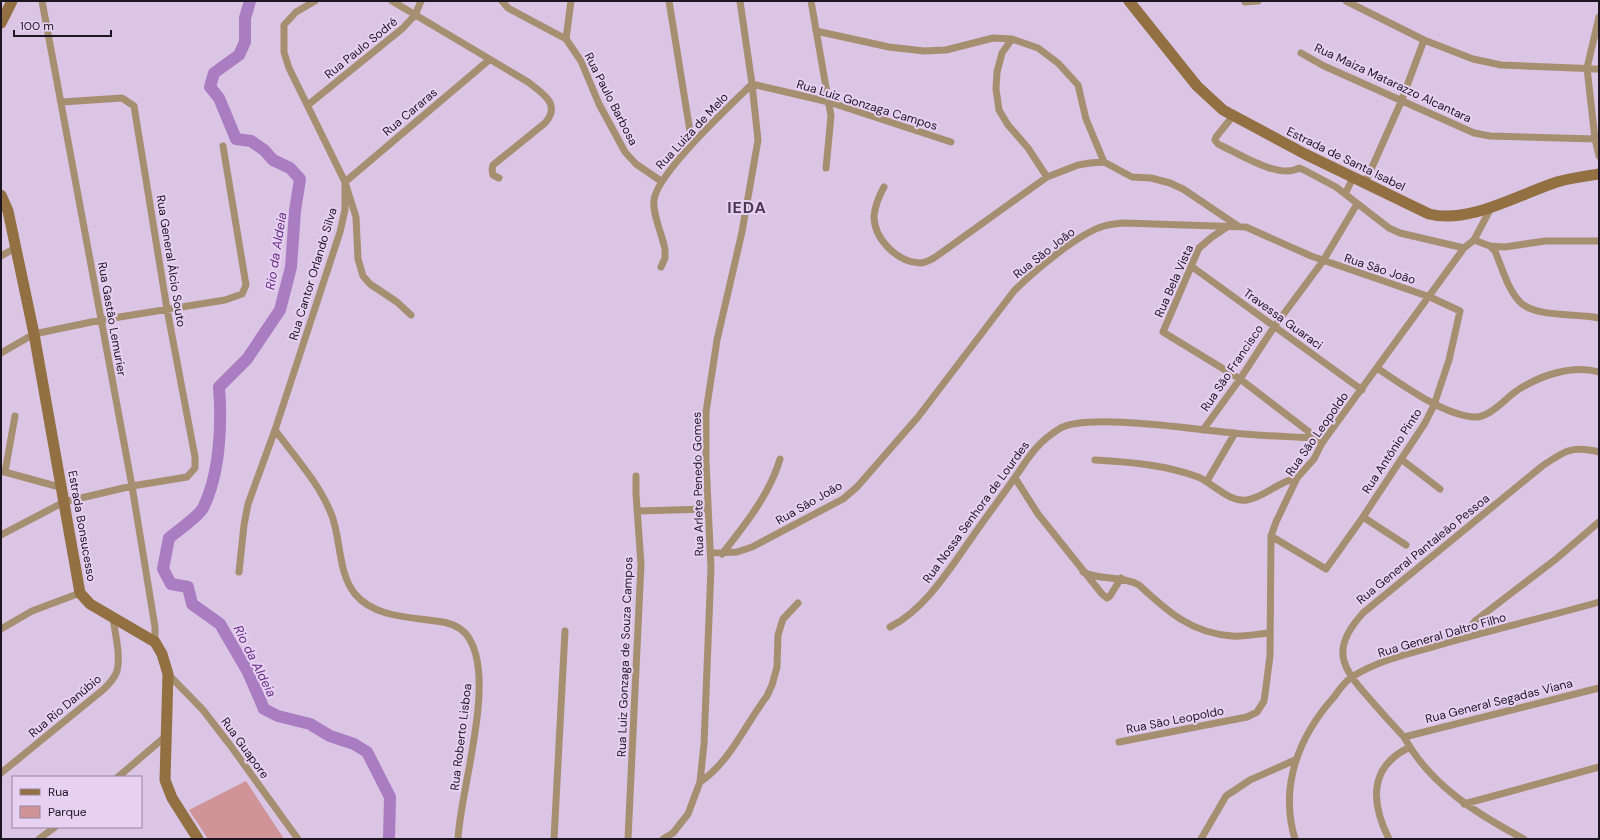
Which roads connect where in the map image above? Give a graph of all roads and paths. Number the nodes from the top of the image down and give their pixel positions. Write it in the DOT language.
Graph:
graph roads {
  1 [pos="12,1"];
  2 [pos="42,1"];
  3 [pos="315,1"];
  4 [pos="392,1"];
  5 [pos="421,1"];
  6 [pos="502,1"];
  7 [pos="571,1"];
  8 [pos="669,1"];
  9 [pos="740,1"];
  10 [pos="811,1"];
  11 [pos="1129,1"];
  12 [pos="1258,1"];
  13 [pos="1346,1"];
  14 [pos="1245,2"];
  15 [pos="415,15"];
  16 [pos="1599,17"];
  17 [pos="2,18"];
  18 [pos="816,31"];
  19 [pos="566,39"];
  20 [pos="1012,39"];
  21 [pos="1424,40"];
  22 [pos="1301,53"];
  23 [pos="489,60"];
  24 [pos="1587,68"];
  25 [pos="1599,68"];
  26 [pos="752,84"];
  27 [pos="62,102"];
  28 [pos="829,102"];
  29 [pos="1401,102"];
  30 [pos="308,105"];
  31 [pos="1233,116"];
  32 [pos="1595,139"];
  33 [pos="951,142"];
  34 [pos="692,144"];
  35 [pos="223,146"];
  36 [pos="1305,154"];
  37 [pos="1599,156"];
  38 [pos="1104,162"];
  39 [pos="826,168"];
  40 [pos="1299,168"];
  41 [pos="1599,174"];
  42 [pos="1047,177"];
  43 [pos="499,178"];
  44 [pos="1353,178"];
  45 [pos="660,181"];
  46 [pos="345,182"];
  47 [pos="1366,183"];
  48 [pos="884,187"];
  49 [pos="1345,194"];
  50 [pos="1,195"];
  51 [pos="1357,204"];
  52 [pos="1492,206"];
  53 [pos="1238,226"];
  54 [pos="1227,227"];
  55 [pos="1474,240"];
  56 [pos="1599,241"];
  57 [pos="1490,246"];
  58 [pos="17,247"];
  59 [pos="1464,248"];
  60 [pos="1,256"];
  61 [pos="1323,261"];
  62 [pos="1191,266"];
  63 [pos="661,267"];
  64 [pos="1430,297"];
  65 [pos="167,309"];
  66 [pos="1460,311"];
  67 [pos="411,315"];
  68 [pos="1599,318"];
  69 [pos="101,320"];
  70 [pos="1274,327"];
  71 [pos="34,334"];
  72 [pos="1,353"];
  73 [pos="1377,368"];
  74 [pos="1599,372"];
  75 [pos="1240,379"];
  76 [pos="1362,390"];
  77 [pos="1434,405"];
  78 [pos="15,416"];
  79 [pos="275,430"];
  80 [pos="1203,430"];
  81 [pos="1235,434"];
  82 [pos="1319,441"];
  83 [pos="1599,452"];
  84 [pos="780,459"];
  85 [pos="1401,459"];
  86 [pos="1096,460"];
  87 [pos="3,472"];
  88 [pos="636,476"];
  89 [pos="1015,478"];
  90 [pos="1297,478"];
  91 [pos="1206,481"];
  92 [pos="132,486"];
  93 [pos="62,488"];
  94 [pos="1440,489"];
  95 [pos="64,502"];
  96 [pos="708,509"];
  97 [pos="638,511"];
  98 [pos="1363,517"];
  99 [pos="1599,522"];
  100 [pos="1,535"];
  101 [pos="1271,536"];
  102 [pos="1406,544"];
  103 [pos="710,554"];
  104 [pos="722,554"];
  105 [pos="239,572"];
  106 [pos="1083,572"];
  107 [pos="1121,578"];
  108 [pos="80,593"];
  109 [pos="1599,602"];
  110 [pos="798,603"];
  111 [pos="113,618"];
  112 [pos="890,627"];
  113 [pos="1,629"];
  114 [pos="565,631"];
  115 [pos="1269,633"];
  116 [pos="1462,638"];
  117 [pos="155,642"];
  118 [pos="168,674"];
  119 [pos="1351,678"];
  120 [pos="1599,688"];
  121 [pos="166,736"];
  122 [pos="1404,737"];
  123 [pos="1119,742"];
  124 [pos="1410,747"];
  125 [pos="1294,760"];
  126 [pos="1599,767"];
  127 [pos="1,773"];
  128 [pos="119,776"];
  129 [pos="700,782"];
  130 [pos="1464,804"];
  131 [pos="54,828"];
  132 [pos="39,839"];
  133 [pos="198,839"];
  134 [pos="298,839"];
  135 [pos="458,839"];
  136 [pos="554,839"];
  137 [pos="628,839"];
  138 [pos="663,839"];
  139 [pos="1201,839"];
  140 [pos="1295,839"];
  141 [pos="1389,839"];
  142 [pos="1524,839"];
  1 -- 17 [label="street"];
  2 -- 27 [label="street, Rua Gastão Lemurier"];
  3 -- 30 [label="street, Rua Cantor Orlando Silva"];
  4 -- 15 [label="street"];
  5 -- 15 [label="street, Rua Paulo Sodré"];
  6 -- 19 [label="street, Rua Paulo Barbosa"];
  7 -- 19 [label="street"];
  8 -- 34 [label="street"];
  9 -- 26 [label="street, Rua Arlete Penedo Gomes"];
  10 -- 18 [label="street"];
  11 -- 31 [label="street, Estrada de Santa Isabel"];
  12 -- 14 [label="street"];
  13 -- 21 [label="street"];
  15 -- 23 [label="street"];
  15 -- 30 [label="street, Rua Paulo Sodré"];
  16 -- 24 [label="street"];
  18 -- 20 [label="street"];
  18 -- 28 [label="street"];
  19 -- 45 [label="street, Rua Paulo Barbosa"];
  20 -- 38 [label="street"];
  20 -- 42 [label="street"];
  21 -- 24 [label="street"];
  21 -- 29 [label="street"];
  22 -- 29 [label="street, Rua Maiza Matarazzo Alcantara"];
  23 -- 43 [label="street"];
  23 -- 46 [label="street, Rua Cararas"];
  24 -- 25 [label="street"];
  24 -- 32 [label="street"];
  26 -- 28 [label="street, Rua Luiz Gonzaga Campos"];
  26 -- 34 [label="street, Rua Luiza de Melo"];
  26 -- 96 [label="street, Rua Arlete Penedo Gomes"];
  27 -- 65 [label="street, Rua General Álcio Souto"];
  27 -- 69 [label="street, Rua Gastão Lemurier"];
  28 -- 33 [label="street, Rua Luiz Gonzaga Campos"];
  28 -- 39 [label="street"];
  29 -- 32 [label="street, Rua Maiza Matarazzo Alcantara"];
  29 -- 47 [label="street"];
  30 -- 46 [label="street, Rua Cantor Orlando Silva"];
  31 -- 36 [label="street, Estrada de Santa Isabel"];
  31 -- 40 [label="street"];
  32 -- 37 [label="street"];
  34 -- 45 [label="street, Rua Luiza de Melo"];
  35 -- 65 [label="street"];
  36 -- 40 [label="street"];
  36 -- 44 [label="street, Estrada de Santa Isabel"];
  38 -- 42 [label="street"];
  38 -- 53 [label="street"];
  40 -- 49 [label="street"];
  41 -- 52 [label="street, Estrada de Santa Isabel"];
  42 -- 48 [label="street"];
  44 -- 47 [label="street, Estrada de Santa Isabel"];
  44 -- 49 [label="street"];
  45 -- 63 [label="street, Rua Luiza de Melo"];
  46 -- 67 [label="street"];
  46 -- 79 [label="street, Rua Cantor Orlando Silva"];
  47 -- 52 [label="street, Estrada de Santa Isabel"];
  49 -- 51 [label="street"];
  50 -- 58 [label="street, Estrada Bonsucesso"];
  51 -- 59 [label="street"];
  51 -- 61 [label="street, Rua São Francisco"];
  52 -- 55 [label="street, Rua São Leopoldo"];
  53 -- 54 [label="street, Rua São João"];
  53 -- 61 [label="street, Rua São João"];
  54 -- 62 [label="street, Rua Bela Vista"];
  54 -- 104 [label="street, Rua São João"];
  55 -- 57 [label="street"];
  55 -- 59 [label="street, Rua São Leopoldo"];
  56 -- 57 [label="street"];
  57 -- 68 [label="street"];
  58 -- 60 [label="street"];
  58 -- 71 [label="street, Estrada Bonsucesso"];
  59 -- 64 [label="street, Rua São Leopoldo"];
  61 -- 64 [label="street, Rua São João"];
  61 -- 70 [label="street, Rua São Francisco"];
  62 -- 70 [label="street, Travessa Guaraci"];
  62 -- 75 [label="street, Rua Bela Vista"];
  64 -- 66 [label="street, Rua São João"];
  64 -- 73 [label="street, Rua São Leopoldo"];
  65 -- 69 [label="street"];
  65 -- 92 [label="street, Rua General Álcio Souto"];
  66 -- 77 [label="street, Rua Antônio Pinto"];
  69 -- 71 [label="street"];
  69 -- 92 [label="street, Rua Gastão Lemurier"];
  70 -- 75 [label="street, Rua São Francisco"];
  70 -- 76 [label="street, Travessa Guaraci"];
  71 -- 72 [label="street"];
  71 -- 93 [label="street, Estrada Bonsucesso"];
  73 -- 76 [label="street, Rua São Leopoldo"];
  73 -- 77 [label="street"];
  74 -- 77 [label="street"];
  75 -- 80 [label="street, Rua São Francisco"];
  75 -- 82 [label="street"];
  76 -- 82 [label="street, Rua São Leopoldo"];
  77 -- 85 [label="street, Rua Antônio Pinto"];
  78 -- 87 [label="street"];
  79 -- 105 [label="street, Rua Cantor Orlando Silva"];
  79 -- 135 [label="street, Rua Roberto Lisboa"];
  80 -- 81 [label="street, Rua Nossa Senhora de Lourdes"];
  80 -- 89 [label="street, Rua Nossa Senhora de Lourdes"];
  81 -- 82 [label="street, Rua Nossa Senhora de Lourdes"];
  81 -- 91 [label="street"];
  82 -- 90 [label="street, Rua São Leopoldo"];
  83 -- 119 [label="street, Rua General Pantaleão Pessoa"];
  84 -- 104 [label="street"];
  85 -- 94 [label="street"];
  85 -- 98 [label="street, Rua Antônio Pinto"];
  86 -- 91 [label="street"];
  87 -- 93 [label="street"];
  88 -- 97 [label="street, Rua Luiz Gonzaga de Souza Campos"];
  89 -- 106 [label="street"];
  89 -- 112 [label="street, Rua Nossa Senhora de Lourdes"];
  90 -- 91 [label="street"];
  90 -- 101 [label="street, Rua São Leopoldo"];
  92 -- 95 [label="street"];
  92 -- 117 [label="street, Rua Gastão Lemurier"];
  93 -- 95 [label="street, Estrada Bonsucesso"];
  95 -- 100 [label="street"];
  95 -- 108 [label="street, Estrada Bonsucesso"];
  96 -- 97 [label="street"];
  96 -- 103 [label="street, Rua Arlete Penedo Gomes"];
  97 -- 137 [label="street, Rua Luiz Gonzaga de Souza Campos"];
  98 -- 101 [label="street, Rua Antônio Pinto"];
  98 -- 102 [label="street"];
  99 -- 116 [label="street"];
  101 -- 115 [label="street, Rua São Leopoldo"];
  103 -- 104 [label="street, Rua São João"];
  103 -- 129 [label="street, Rua Arlete Penedo Gomes"];
  106 -- 107 [label="street"];
  106 -- 107 [label="street"];
  107 -- 115 [label="street"];
  108 -- 111 [label="street, Estrada Bonsucesso"];
  108 -- 113 [label="street"];
  109 -- 116 [label="street, Rua General Daltro Filho"];
  110 -- 129 [label="street"];
  111 -- 117 [label="street, Estrada Bonsucesso"];
  111 -- 127 [label="street, Rua Rio Danúbio"];
  114 -- 136 [label="street"];
  115 -- 123 [label="street, Rua São Leopoldo"];
  116 -- 119 [label="street, Rua General Daltro Filho"];
  117 -- 118 [label="street"];
  118 -- 121 [label="street"];
  118 -- 134 [label="street, Rua Guapore"];
  119 -- 122 [label="street, Rua General Pantaleão Pessoa"];
  119 -- 125 [label="street, Rua General Daltro Filho"];
  120 -- 122 [label="street, Rua General Segadas Viana"];
  121 -- 128 [label="street"];
  121 -- 133 [label="street"];
  122 -- 124 [label="street, Rua General Pantaleão Pessoa"];
  124 -- 130 [label="street, Rua General Pantaleão Pessoa"];
  124 -- 141 [label="street"];
  125 -- 139 [label="street"];
  125 -- 140 [label="street, Rua General Daltro Filho"];
  126 -- 130 [label="street"];
  129 -- 138 [label="street, Rua Arlete Penedo Gomes"];
  130 -- 142 [label="street, Rua General Pantaleão Pessoa"];
  131 -- 132 [label="street"];
}
